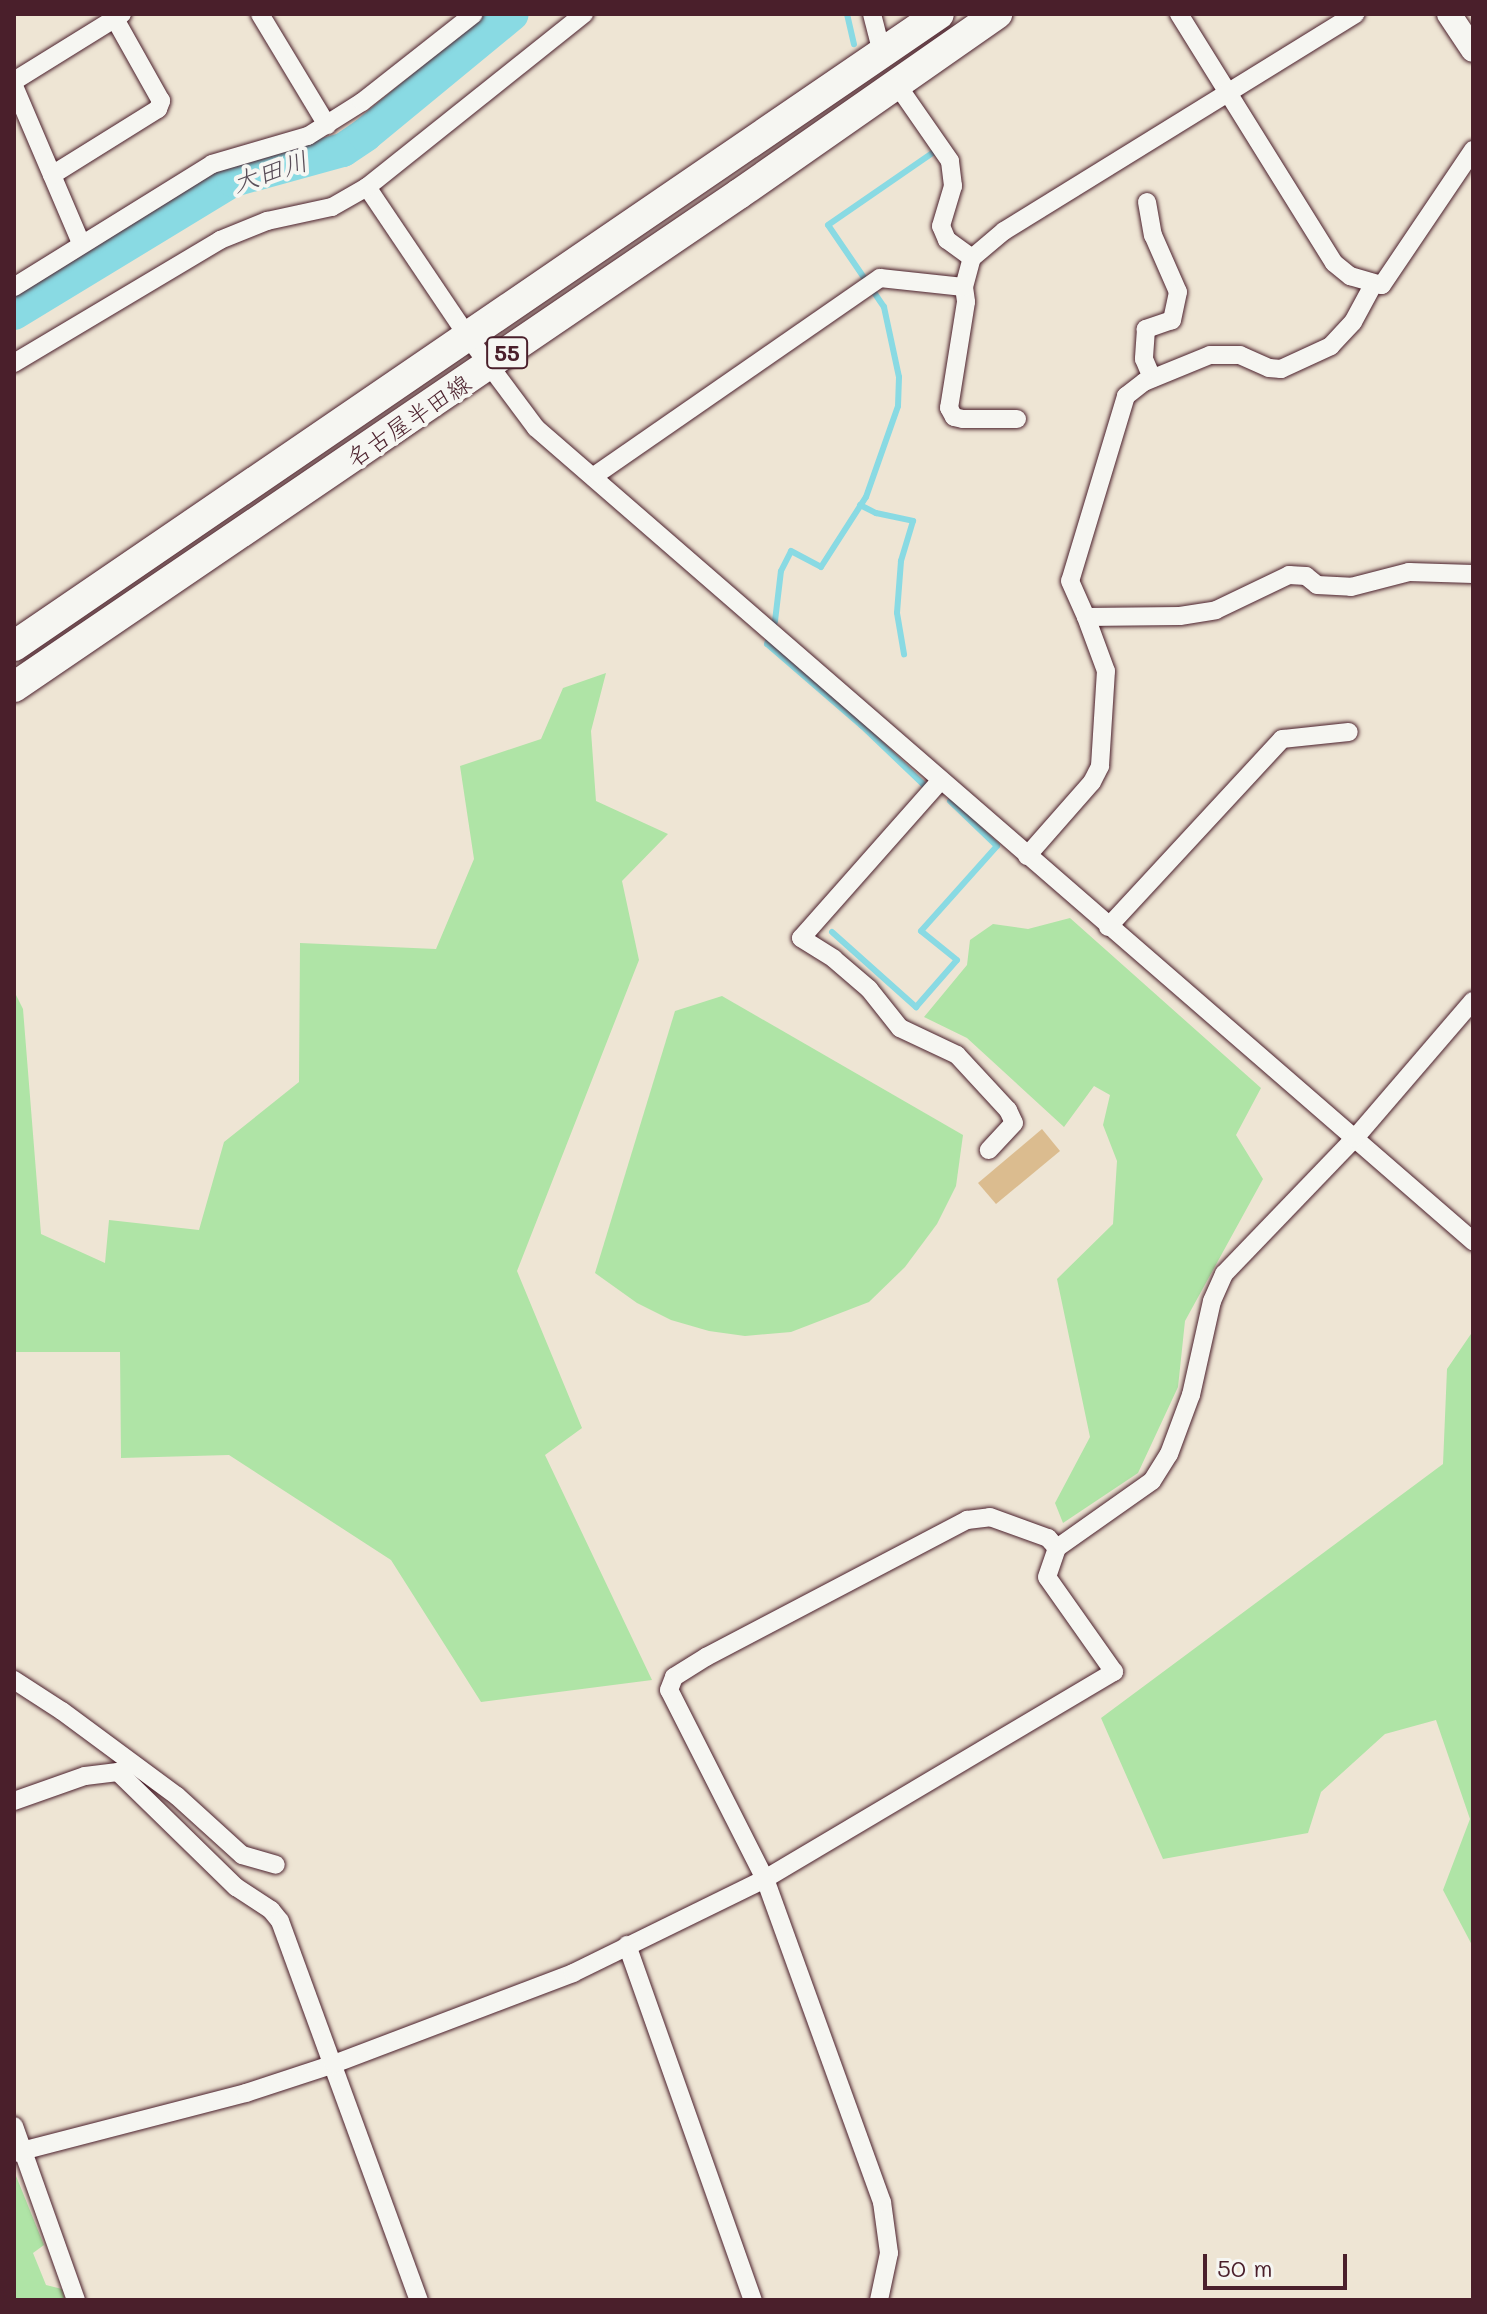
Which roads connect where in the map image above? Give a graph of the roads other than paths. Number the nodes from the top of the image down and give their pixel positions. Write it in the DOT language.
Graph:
graph roads {
  1 [pos="260,14"];
  2 [pos="474,14"];
  3 [pos="584,14"];
  4 [pos="872,14"];
  5 [pos="939,14"];
  6 [pos="997,14"];
  7 [pos="1179,14"];
  8 [pos="1355,14"];
  9 [pos="1449,14"];
  10 [pos="119,16"];
  11 [pos="1473,50"];
  12 [pos="882,53"];
  13 [pos="895,82"];
  14 [pos="14,83"];
  15 [pos="1227,90"];
  16 [pos="327,125"];
  17 [pos="1473,150"];
  18 [pos="52,175"];
  19 [pos="367,187"];
  20 [pos="1147,202"];
  21 [pos="81,243"];
  22 [pos="972,258"];
  23 [pos="1373,285"];
  24 [pos="14,287"];
  25 [pos="964,287"];
  26 [pos="466,334"];
  27 [pos="14,363"];
  28 [pos="490,364"];
  29 [pos="1152,378"];
  30 [pos="1017,419"];
  31 [pos="594,476"];
  32 [pos="1473,574"];
  33 [pos="1086,617"];
  34 [pos="14,646"];
  35 [pos="14,687"];
  36 [pos="1349,732"];
  37 [pos="941,780"];
  38 [pos="1027,856"];
  39 [pos="1108,927"];
  40 [pos="1473,1001"];
  41 [pos="1355,1138"];
  42 [pos="989,1150"];
  43 [pos="1473,1241"];
  44 [pos="1057,1548"];
  45 [pos="14,1680"];
  46 [pos="14,1801"];
  47 [pos="276,1865"];
  48 [pos="765,1879"];
  49 [pos="627,1945"];
  50 [pos="334,2064"];
  51 [pos="14,2126"];
  52 [pos="18,2152"];
  53 [pos="76,2300"];
  54 [pos="419,2300"];
  55 [pos="753,2300"];
  56 [pos="879,2300"];
  1 -- 16 [label="street"];
  2 -- 16 [label="street"];
  3 -- 19 [label="street"];
  4 -- 12 [label="street"];
  5 -- 12 [label="main road, 名古屋半田線 / 55"];
  6 -- 13 [label="main road, 名古屋半田線 / 55"];
  7 -- 15 [label="street"];
  8 -- 15 [label="street"];
  9 -- 11 [label="street"];
  10 -- 14 [label="street"];
  10 -- 18 [label="street"];
  12 -- 26 [label="main road, 名古屋半田線 / 55"];
  13 -- 22 [label="street"];
  13 -- 28 [label="main road, 名古屋半田線 / 55"];
  14 -- 18 [label="street"];
  15 -- 22 [label="street"];
  15 -- 23 [label="street"];
  16 -- 21 [label="street"];
  17 -- 23 [label="street"];
  18 -- 21 [label="street"];
  19 -- 26 [label="street"];
  19 -- 27 [label="street"];
  20 -- 29 [label="street"];
  21 -- 24 [label="street"];
  22 -- 25 [label="street"];
  23 -- 29 [label="street"];
  25 -- 30 [label="street"];
  25 -- 31 [label="street"];
  26 -- 28 [label="street"];
  26 -- 34 [label="main road, 名古屋半田線 / 55"];
  28 -- 31 [label="street"];
  28 -- 35 [label="main road, 名古屋半田線 / 55"];
  29 -- 33 [label="street"];
  31 -- 37 [label="street"];
  32 -- 33 [label="street"];
  33 -- 38 [label="street"];
  36 -- 39 [label="street"];
  37 -- 38 [label="street"];
  37 -- 42 [label="street"];
  38 -- 39 [label="street"];
  39 -- 41 [label="street"];
  40 -- 41 [label="street"];
  41 -- 43 [label="street"];
  41 -- 44 [label="street"];
  44 -- 48 [label="street"];
  44 -- 48 [label="street"];
  45 -- 47 [label="street"];
  46 -- 50 [label="street"];
  48 -- 49 [label="street"];
  48 -- 56 [label="street"];
  49 -- 50 [label="street"];
  49 -- 55 [label="street"];
  50 -- 52 [label="street"];
  50 -- 54 [label="street"];
  51 -- 52 [label="street"];
  52 -- 53 [label="street"];
}
